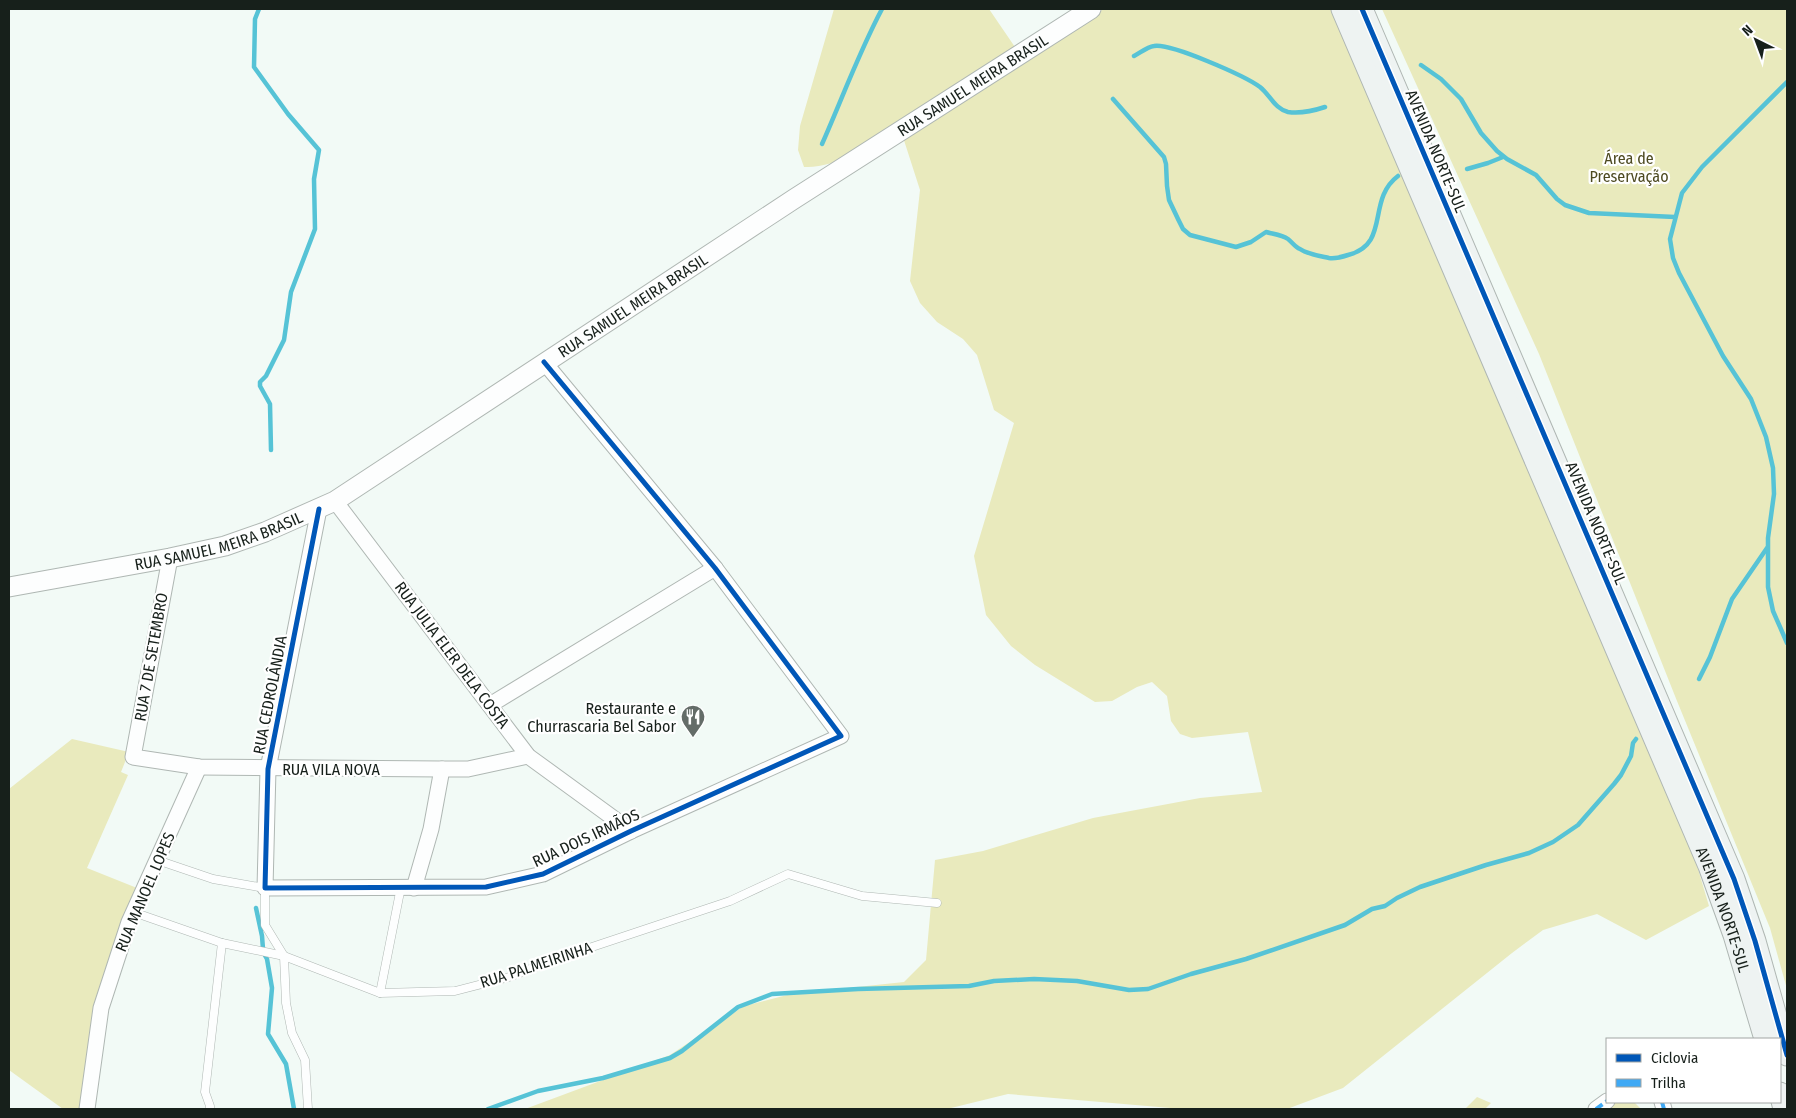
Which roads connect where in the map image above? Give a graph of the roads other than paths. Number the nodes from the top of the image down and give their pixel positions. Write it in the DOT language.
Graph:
graph roads {
  1 [pos="1091,9"];
  2 [pos="1342,9"];
  3 [pos="1362,9"];
  4 [pos="544,362"];
  5 [pos="327,505"];
  6 [pos="170,558"];
  7 [pos="714,568"];
  8 [pos="9,587"];
  9 [pos="490,705"];
  10 [pos="528,756"];
  11 [pos="133,757"];
  12 [pos="199,767"];
  13 [pos="268,769"];
  14 [pos="442,769"];
  15 [pos="631,831"];
  16 [pos="157,860"];
  17 [pos="265,888"];
  18 [pos="408,888"];
  19 [pos="937,903"];
  20 [pos="133,912"];
  21 [pos="222,943"];
  22 [pos="284,956"];
  23 [pos="380,993"];
  24 [pos="1765,1038"];
  25 [pos="1787,1055"];
  26 [pos="87,1109"];
  27 [pos="210,1109"];
  28 [pos="308,1109"];
  1 -- 4 [label="street, RUA SAMUEL MEIRA BRASIL"];
  2 -- 24 [label="main road, AVENIDA NORTE-SUL"];
  3 -- 25 [label="main road, AVENIDA NORTE-SUL"];
  4 -- 5 [label="street, RUA SAMUEL MEIRA BRASIL"];
  4 -- 7 [label="street"];
  5 -- 6 [label="street, RUA SAMUEL MEIRA BRASIL"];
  5 -- 9 [label="street, RUA JULIA ELER DELA COSTA"];
  5 -- 13 [label="street, RUA CEDROLÂNDIA"];
  6 -- 8 [label="street, RUA SAMUEL MEIRA BRASIL"];
  6 -- 11 [label="street, RUA 7 DE SETEMBRO"];
  7 -- 9 [label="street"];
  7 -- 15 [label="street, RUA DOIS IRMÃOS"];
  9 -- 10 [label="street, RUA JULIA ELER DELA COSTA"];
  10 -- 14 [label="street, RUA VILA NOVA"];
  10 -- 15 [label="street, RUA JULIA ELER DELA COSTA"];
  11 -- 12 [label="street, RUA VILA NOVA"];
  12 -- 13 [label="street, RUA VILA NOVA"];
  12 -- 16 [label="street, RUA MANOEL LOPES"];
  13 -- 14 [label="street, RUA VILA NOVA"];
  13 -- 17 [label="street, RUA CEDROLÂNDIA"];
  14 -- 18 [label="street"];
  15 -- 18 [label="street, RUA DOIS IRMÃOS"];
  16 -- 17 [label="lane"];
  16 -- 20 [label="street, RUA MANOEL LOPES"];
  17 -- 18 [label="street, RUA DOIS IRMÃOS"];
  17 -- 22 [label="lane"];
  18 -- 23 [label="lane"];
  19 -- 23 [label="lane, RUA PALMEIRINHA"];
  20 -- 21 [label="lane, RUA PALMEIRINHA"];
  20 -- 26 [label="street, RUA MANOEL LOPES"];
  21 -- 22 [label="lane, RUA PALMEIRINHA"];
  21 -- 27 [label="lane"];
  22 -- 23 [label="lane, RUA PALMEIRINHA"];
  22 -- 28 [label="lane"];
}
